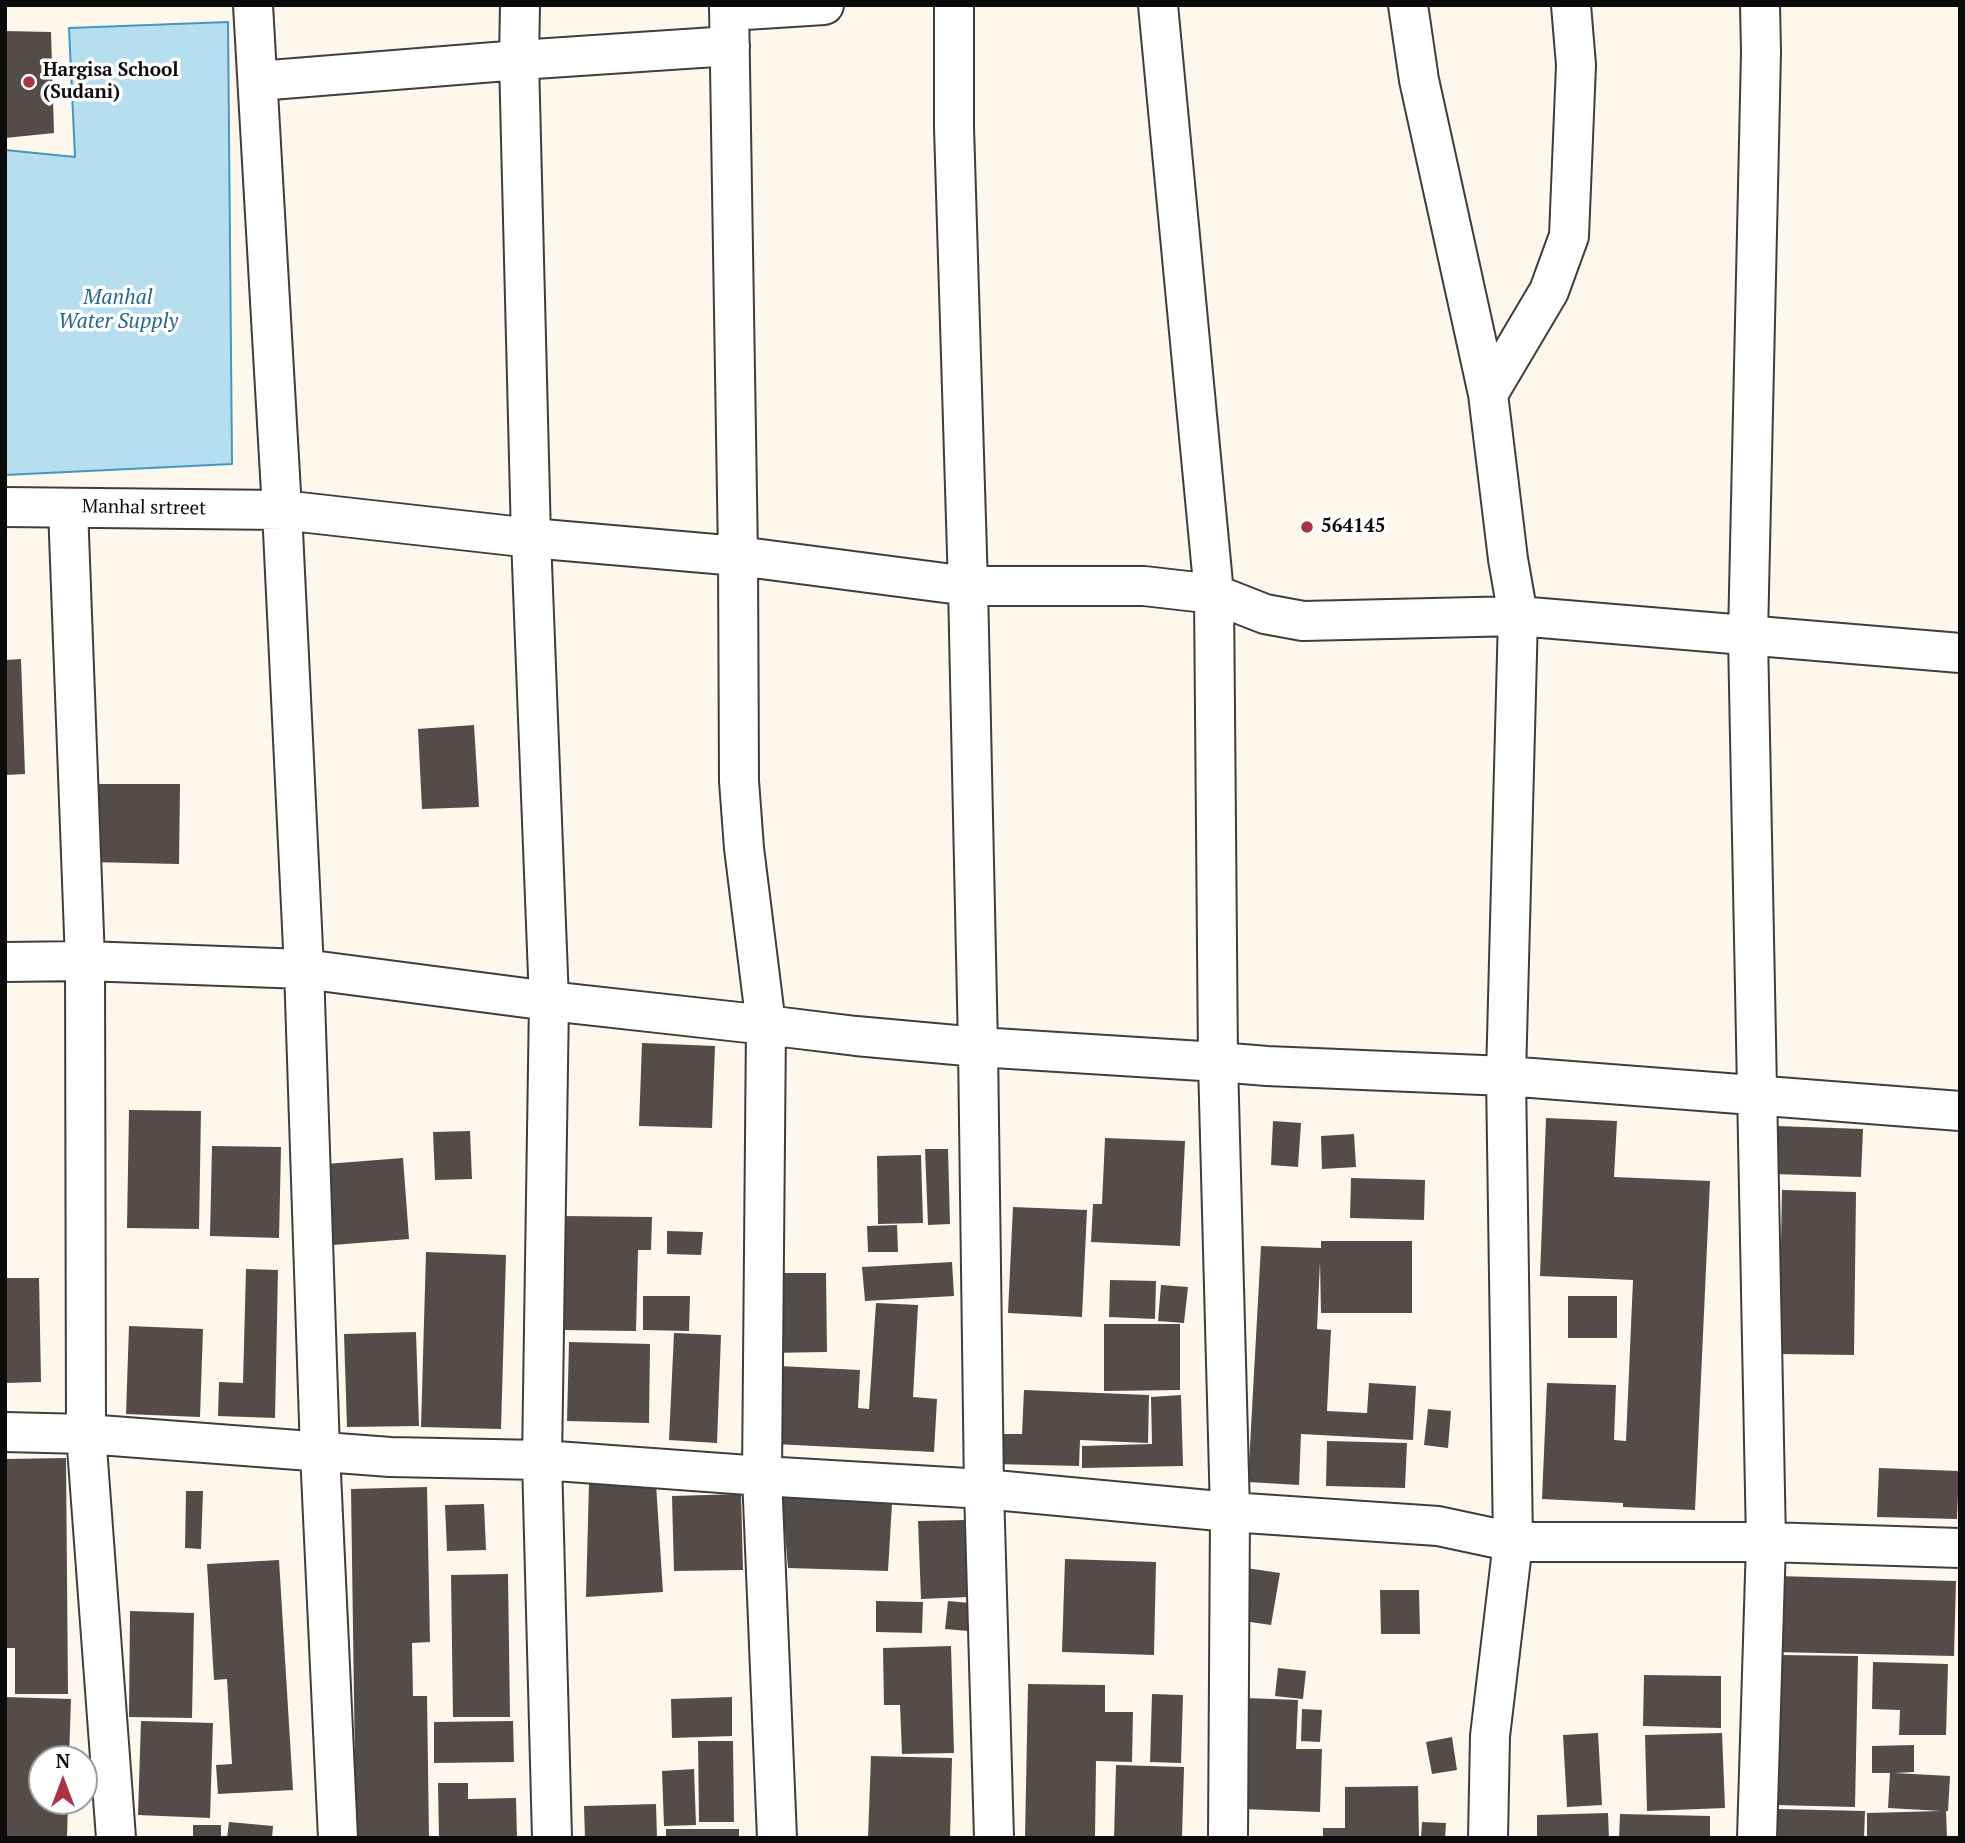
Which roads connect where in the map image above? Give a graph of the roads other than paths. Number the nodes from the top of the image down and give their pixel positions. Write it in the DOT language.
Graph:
graph roads {
  1 [pos="253,5"];
  2 [pos="520,5"];
  3 [pos="824,5"];
  4 [pos="954,5"];
  5 [pos="1158,5"];
  6 [pos="1408,5"];
  7 [pos="1571,5"];
  8 [pos="1760,5"];
  9 [pos="730,21"];
  10 [pos="519,60"];
  11 [pos="258,81"];
  12 [pos="1488,394"];
  13 [pos="5,507"];
  14 [pos="68,508"];
  15 [pos="282,510"];
  16 [pos="531,538"];
  17 [pos="738,556"];
  18 [pos="968,586"];
  19 [pos="1214,594"];
  20 [pos="1518,616"];
  21 [pos="1748,636"];
  22 [pos="1960,653"];
  23 [pos="85,961"];
  24 [pos="5,962"];
  25 [pos="304,969"];
  26 [pos="549,1001"];
  27 [pos="766,1025"];
  28 [pos="978,1047"];
  29 [pos="1218,1062"];
  30 [pos="1506,1076"];
  31 [pos="1757,1095"];
  32 [pos="1960,1111"];
  33 [pos="5,1432"];
  34 [pos="86,1434"];
  35 [pos="320,1452"];
  36 [pos="542,1460"];
  37 [pos="762,1476"];
  38 [pos="984,1489"];
  39 [pos="1230,1512"];
  40 [pos="1513,1542"];
  41 [pos="1766,1542"];
  42 [pos="1960,1548"];
  43 [pos="116,1838"];
  44 [pos="338,1838"];
  45 [pos="552,1838"];
  46 [pos="778,1838"];
  47 [pos="994,1838"];
  48 [pos="1228,1838"];
  49 [pos="1488,1838"];
  50 [pos="1757,1838"];
  1 -- 11 [label="street"];
  2 -- 10 [label="street"];
  3 -- 9 [label="street"];
  4 -- 18 [label="street"];
  5 -- 19 [label="street"];
  6 -- 12 [label="street"];
  7 -- 12 [label="street"];
  8 -- 21 [label="street"];
  9 -- 10 [label="street"];
  9 -- 17 [label="street"];
  10 -- 11 [label="street"];
  10 -- 16 [label="street"];
  11 -- 15 [label="street"];
  12 -- 20 [label="street"];
  13 -- 14 [label="street, Manhal srtreet"];
  14 -- 15 [label="street, Manhal srtreet"];
  14 -- 23 [label="street"];
  15 -- 16 [label="street, Manhal srtreet"];
  15 -- 25 [label="street"];
  16 -- 17 [label="street, Manhal srtreet"];
  16 -- 26 [label="street"];
  17 -- 18 [label="street, Manhal srtreet"];
  17 -- 27 [label="street"];
  18 -- 19 [label="street, Manhal srtreet"];
  18 -- 28 [label="street"];
  19 -- 20 [label="street, Manhal srtreet"];
  19 -- 29 [label="street"];
  20 -- 21 [label="street, Manhal srtreet"];
  20 -- 30 [label="street"];
  21 -- 22 [label="street, Manhal srtreet"];
  21 -- 31 [label="street"];
  23 -- 24 [label="street"];
  23 -- 25 [label="street"];
  23 -- 34 [label="street"];
  25 -- 26 [label="street"];
  25 -- 35 [label="street"];
  26 -- 27 [label="street"];
  26 -- 36 [label="street"];
  27 -- 28 [label="street"];
  27 -- 37 [label="street"];
  28 -- 29 [label="street"];
  28 -- 38 [label="street"];
  29 -- 30 [label="street"];
  29 -- 39 [label="street"];
  30 -- 31 [label="street"];
  30 -- 40 [label="street"];
  31 -- 32 [label="street"];
  31 -- 41 [label="street"];
  33 -- 34 [label="street"];
  34 -- 35 [label="street"];
  34 -- 43 [label="street"];
  35 -- 36 [label="street"];
  35 -- 44 [label="street"];
  36 -- 37 [label="street"];
  36 -- 45 [label="street"];
  37 -- 38 [label="street"];
  37 -- 46 [label="street"];
  38 -- 39 [label="street"];
  38 -- 47 [label="street"];
  39 -- 40 [label="street"];
  39 -- 48 [label="street"];
  40 -- 41 [label="street"];
  40 -- 49 [label="street"];
  41 -- 42 [label="street"];
  41 -- 50 [label="street"];
}
